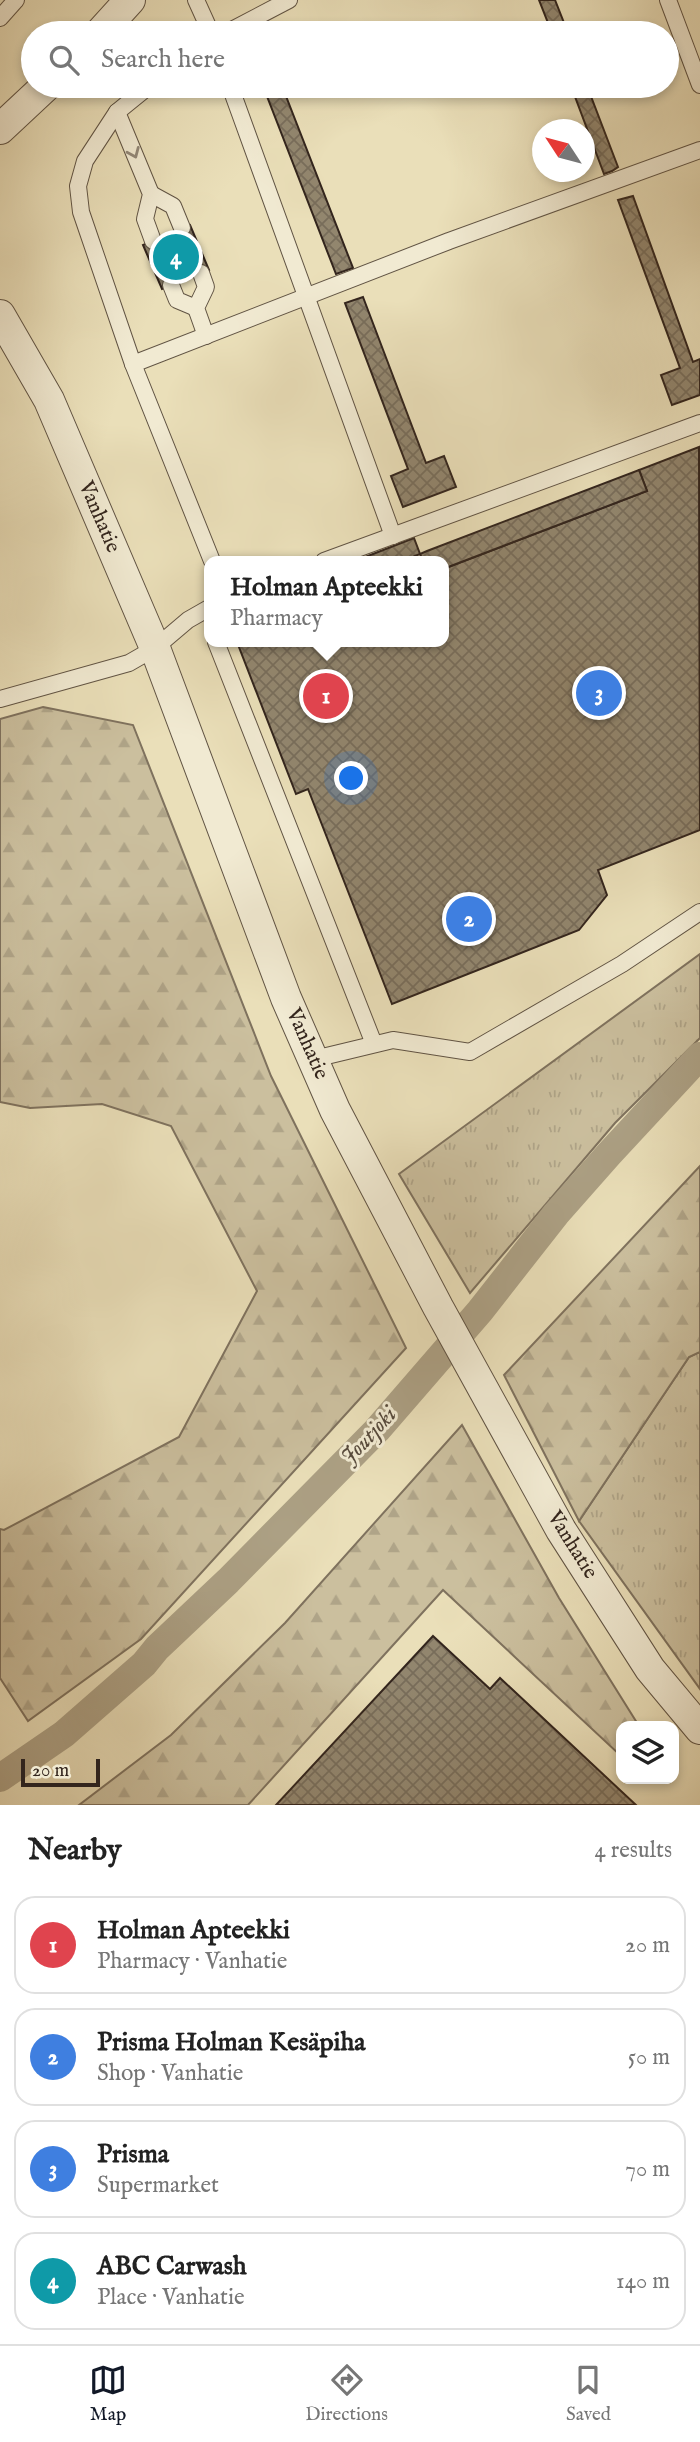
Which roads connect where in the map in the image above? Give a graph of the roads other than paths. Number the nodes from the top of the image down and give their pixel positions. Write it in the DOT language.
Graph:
graph roads {
  1 [pos="16,0"];
  2 [pos="130,0"];
  3 [pos="196,0"];
  4 [pos="289,0"];
  5 [pos="667,0"];
  6 [pos="0,18"];
  7 [pos="111,21"];
  8 [pos="206,21"];
  9 [pos="249,21"];
  10 [pos="675,21"];
  11 [pos="679,31"];
  12 [pos="700,85"];
  13 [pos="33,98"];
  14 [pos="134,98"];
  15 [pos="234,98"];
  16 [pos="117,112"];
  17 [pos="0,129"];
  18 [pos="700,150"];
  19 [pos="151,194"];
  20 [pos="182,229"];
  21 [pos="153,240"];
  22 [pos="201,273"];
  23 [pos="171,285"];
  24 [pos="305,297"];
  25 [pos="197,308"];
  26 [pos="0,315"];
  27 [pos="206,336"];
  28 [pos="133,364"];
  29 [pos="700,423"];
  30 [pos="394,536"];
  31 [pos="210,556"];
  32 [pos="338,556"];
  33 [pos="204,615"];
  34 [pos="218,647"];
  35 [pos="155,648"];
  36 [pos="0,699"];
  37 [pos="700,912"];
  38 [pos="374,1044"];
  39 [pos="314,1059"];
  40 [pos="700,1729"];
  1 -- 6 [label="lane"];
  2 -- 7 [label="street"];
  3 -- 8 [label="lane"];
  4 -- 9 [label="lane"];
  5 -- 10 [label="lane"];
  11 -- 12 [label="lane"];
  13 -- 17 [label="street"];
  14 -- 16 [label="lane"];
  15 -- 24 [label="lane"];
  16 -- 19 [label="lane, one-way"];
  16 -- 28 [label="lane"];
  18 -- 24 [label="lane"];
  19 -- 20 [label="lane"];
  19 -- 21 [label="lane"];
  22 -- 25 [label="lane"];
  23 -- 25 [label="lane"];
  24 -- 27 [label="lane"];
  24 -- 30 [label="lane"];
  25 -- 27 [label="lane"];
  26 -- 35 [label="street, Vanhatie"];
  27 -- 28 [label="lane"];
  28 -- 31 [label="lane"];
  29 -- 30 [label="lane"];
  30 -- 32 [label="lane"];
  33 -- 35 [label="lane"];
  34 -- 38 [label="lane"];
  35 -- 36 [label="lane"];
  35 -- 39 [label="street, Vanhatie"];
  37 -- 38 [label="lane"];
  38 -- 39 [label="lane"];
  39 -- 40 [label="street, Vanhatie"];
}
